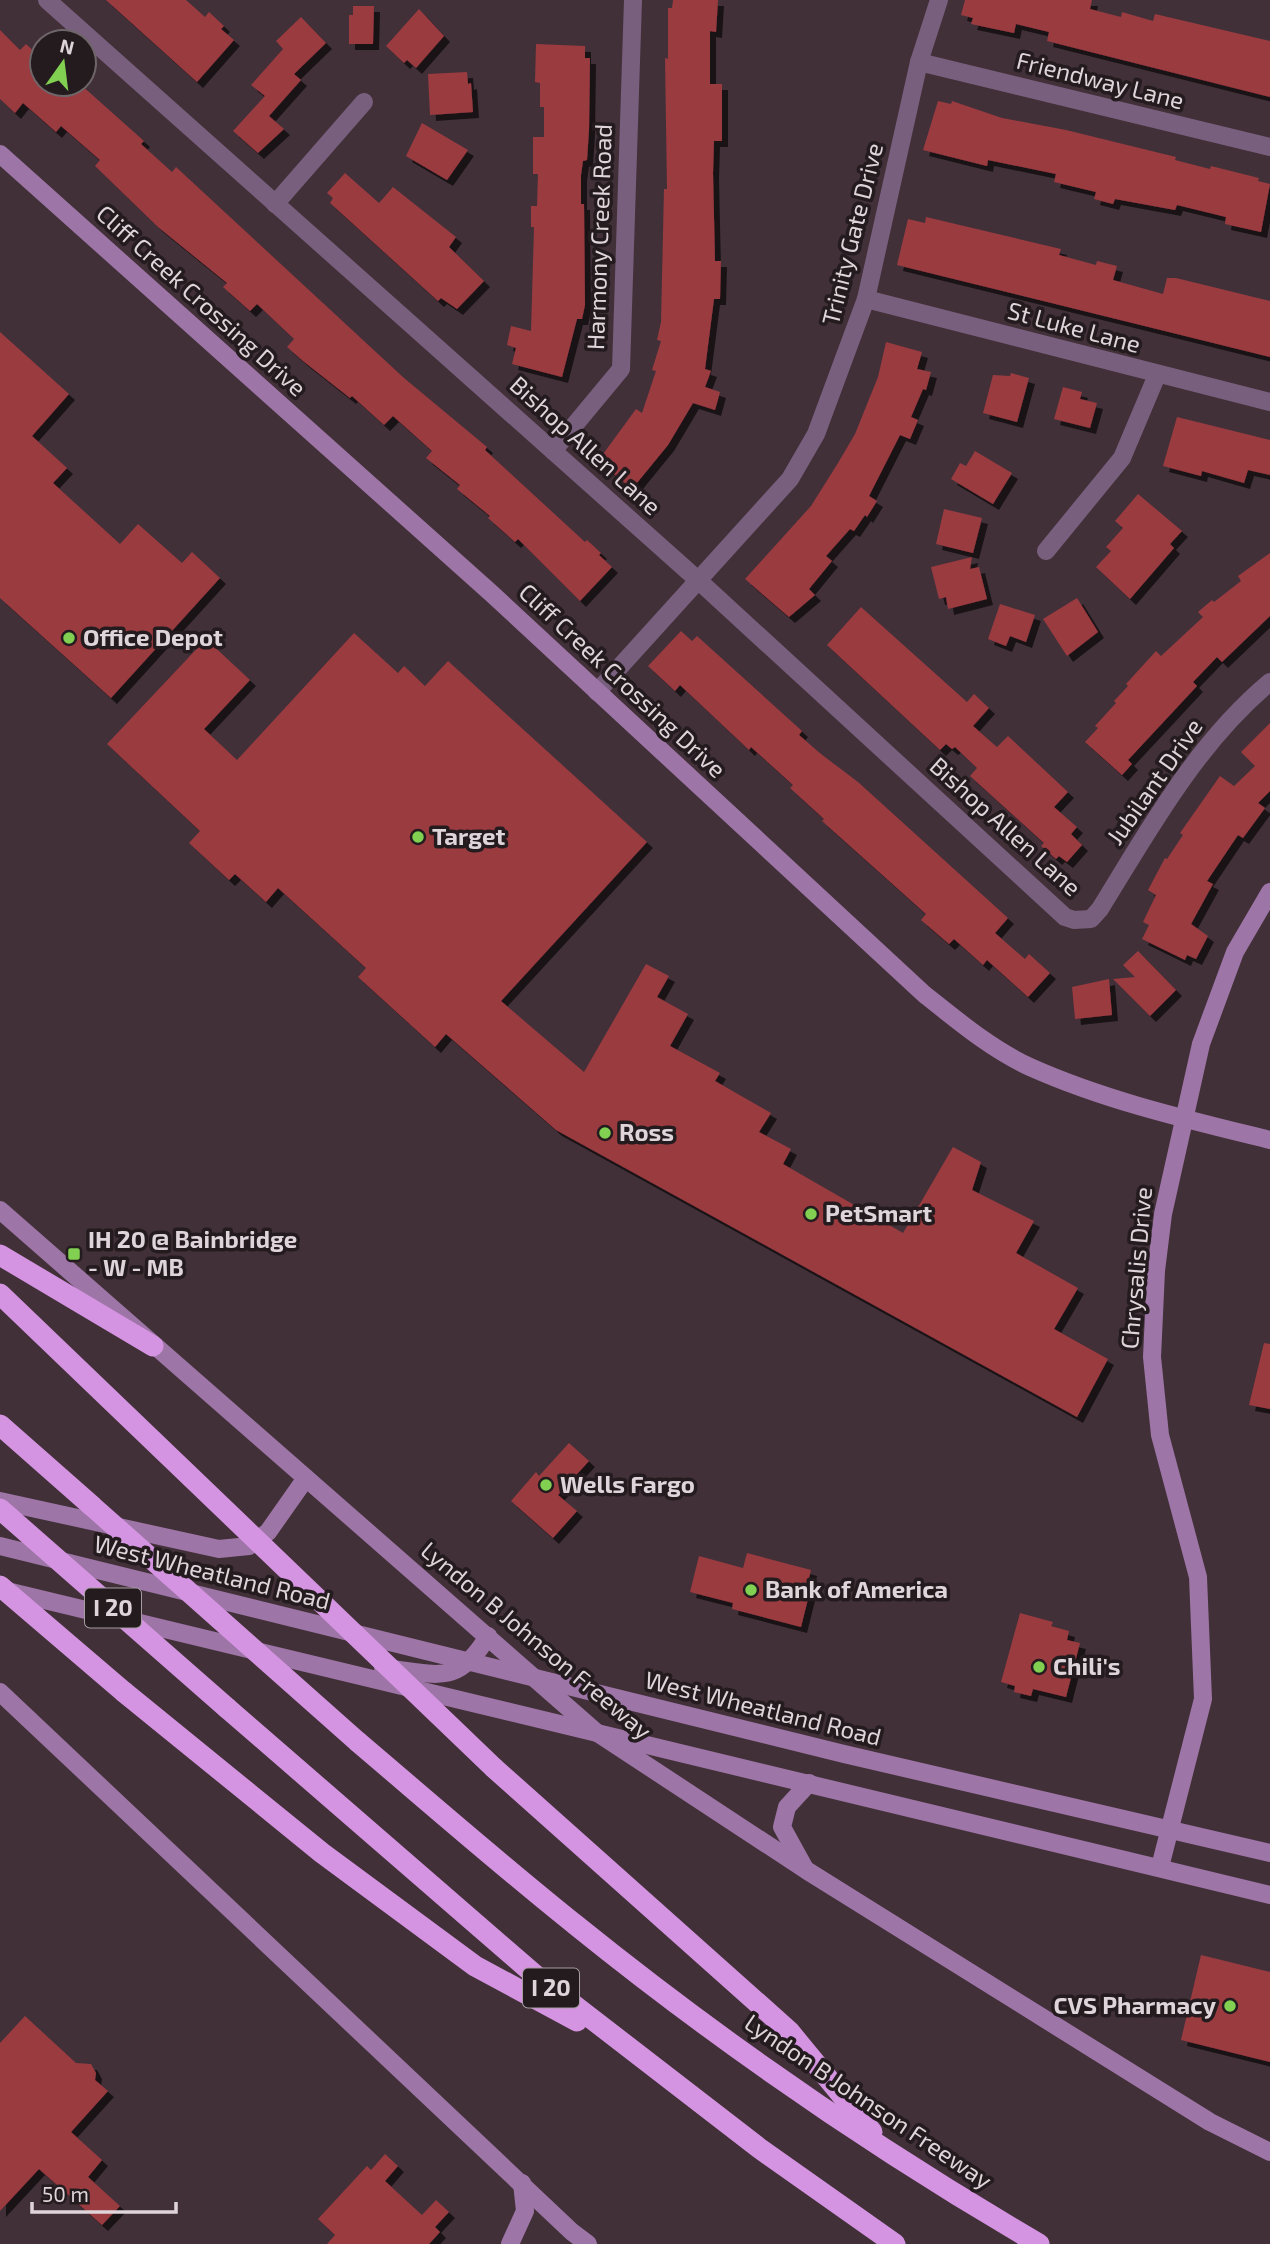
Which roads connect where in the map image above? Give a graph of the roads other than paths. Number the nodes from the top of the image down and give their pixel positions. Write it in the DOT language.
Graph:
graph roads {
  1 [pos="47,0"];
  2 [pos="633,0"];
  3 [pos="940,0"];
  4 [pos="919,62"];
  5 [pos="364,103"];
  6 [pos="1270,148"];
  7 [pos="0,154"];
  8 [pos="275,204"];
  9 [pos="866,299"];
  10 [pos="1157,375"];
  11 [pos="1270,402"];
  12 [pos="553,451"];
  13 [pos="1046,551"];
  14 [pos="699,581"];
  15 [pos="1270,682"];
  16 [pos="597,692"];
  17 [pos="1270,892"];
  18 [pos="1091,919"];
  19 [pos="1184,1119"];
  20 [pos="1270,1140"];
  21 [pos="0,1210"];
  22 [pos="0,1255"];
  23 [pos="0,1294"];
  24 [pos="153,1346"];
  25 [pos="0,1425"];
  26 [pos="306,1478"];
  27 [pos="0,1501"];
  28 [pos="0,1509"];
  29 [pos="0,1546"];
  30 [pos="0,1587"];
  31 [pos="488,1636"];
  32 [pos="472,1663"];
  33 [pos="348,1672"];
  34 [pos="534,1678"];
  35 [pos="0,1692"];
  36 [pos="596,1732"];
  37 [pos="809,1783"];
  38 [pos="1169,1828"];
  39 [pos="1270,1853"];
  40 [pos="1160,1867"];
  41 [pos="806,1870"];
  42 [pos="1270,1895"];
  43 [pos="623,2046"];
  44 [pos="889,2152"];
  45 [pos="1270,2152"];
  46 [pos="522,2183"];
  47 [pos="567,2238"];
  48 [pos="510,2244"];
  49 [pos="588,2244"];
  50 [pos="895,2244"];
  51 [pos="1039,2244"];
  1 -- 8 [label="street, Bishop Allen Lane"];
  2 -- 12 [label="street, Harmony Creek Road"];
  3 -- 4 [label="street, Trinity Gate Drive"];
  4 -- 6 [label="street, Friendway Lane"];
  4 -- 9 [label="street, Trinity Gate Drive"];
  5 -- 8 [label="street"];
  7 -- 16 [label="main road, Cliff Creek Crossing Drive"];
  8 -- 12 [label="street, Bishop Allen Lane"];
  9 -- 10 [label="street, St Luke Lane"];
  9 -- 14 [label="street, Trinity Gate Drive"];
  10 -- 11 [label="street, St Luke Lane"];
  10 -- 13 [label="street"];
  12 -- 14 [label="street, Bishop Allen Lane"];
  14 -- 16 [label="street, Trinity Gate Drive"];
  14 -- 18 [label="street, Bishop Allen Lane"];
  15 -- 18 [label="street, Jubilant Drive"];
  16 -- 19 [label="main road, Cliff Creek Crossing Drive"];
  17 -- 19 [label="main road, Chrysalis Drive"];
  19 -- 20 [label="main road, Cliff Creek Crossing Drive"];
  19 -- 38 [label="main road, Chrysalis Drive"];
  21 -- 24 [label="main road, Lyndon B Johnson Freeway"];
  22 -- 24 [label="highway"];
  23 -- 44 [label="highway, bridge"];
  24 -- 26 [label="main road, Lyndon B Johnson Freeway"];
  25 -- 44 [label="highway, Lyndon B Johnson Freeway / I 20, bridge"];
  26 -- 27 [label="main road"];
  26 -- 31 [label="main road, Lyndon B Johnson Freeway"];
  28 -- 43 [label="highway, I 20, bridge"];
  29 -- 32 [label="main road, West Wheatland Road"];
  30 -- 33 [label="main road"];
  30 -- 43 [label="highway, bridge"];
  31 -- 32 [label="main road"];
  31 -- 34 [label="main road, Lyndon B Johnson Freeway"];
  32 -- 33 [label="main road"];
  32 -- 34 [label="main road, West Wheatland Road"];
  33 -- 36 [label="main road"];
  34 -- 36 [label="main road, Lyndon B Johnson Freeway"];
  34 -- 38 [label="main road, West Wheatland Road"];
  35 -- 46 [label="main road"];
  36 -- 37 [label="main road"];
  36 -- 41 [label="main road, Lyndon B Johnson Freeway"];
  37 -- 40 [label="main road"];
  37 -- 41 [label="main road"];
  38 -- 39 [label="main road, West Wheatland Road"];
  38 -- 40 [label="main road, Chrysalis Drive"];
  40 -- 42 [label="main road"];
  41 -- 45 [label="main road, Lyndon B Johnson Freeway"];
  43 -- 50 [label="highway, I 20"];
  44 -- 51 [label="highway, Lyndon B Johnson Freeway / I 20"];
  46 -- 47 [label="main road"];
  46 -- 48 [label="main road"];
  47 -- 49 [label="main road"];
}
